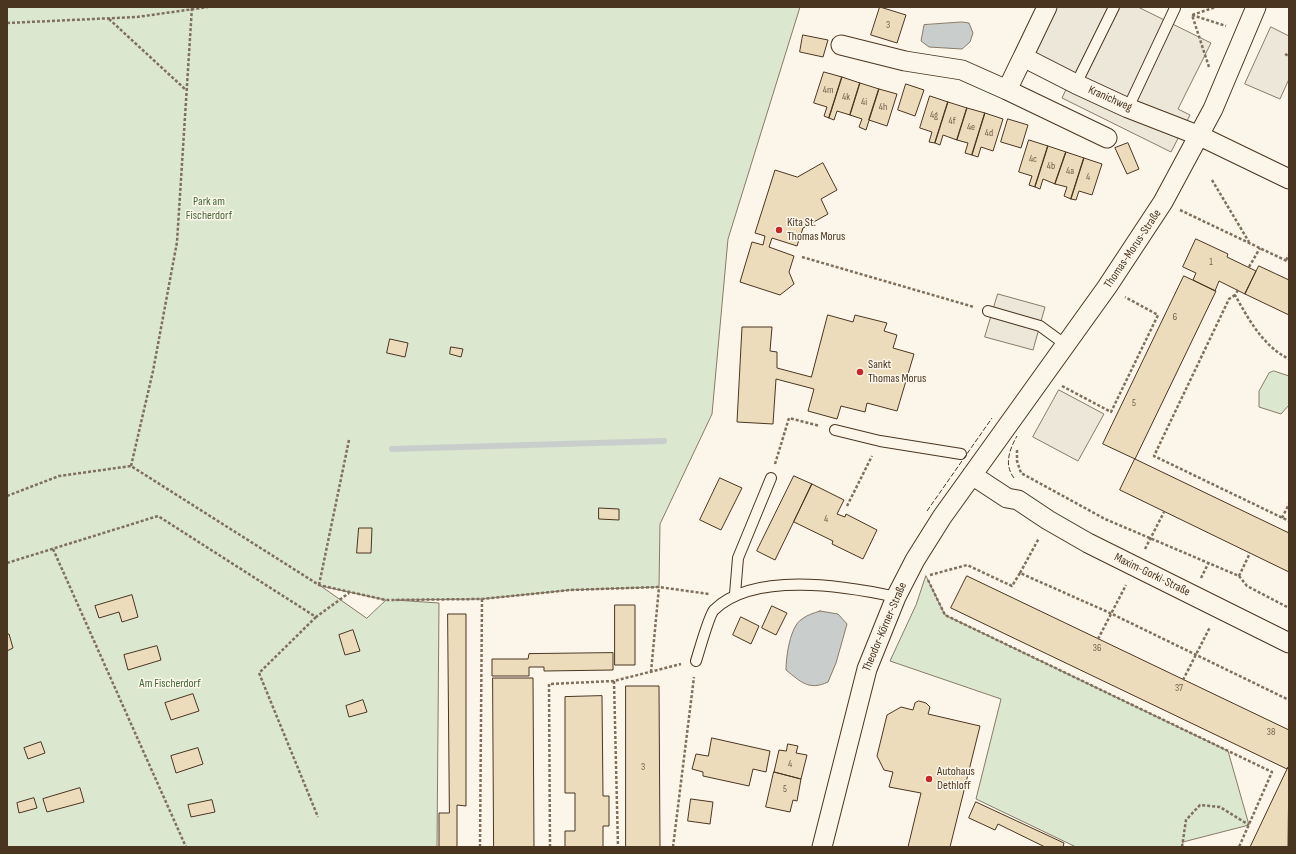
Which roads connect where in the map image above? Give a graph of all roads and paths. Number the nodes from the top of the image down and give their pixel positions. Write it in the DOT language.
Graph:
graph roads {
  1 [pos="208,7"];
  2 [pos="1047,7"];
  3 [pos="1114,7"];
  4 [pos="1216,7"];
  5 [pos="1256,7"];
  6 [pos="192,8"];
  7 [pos="1176,8"];
  8 [pos="1192,15"];
  9 [pos="108,19"];
  10 [pos="7,23"];
  11 [pos="1246,34"];
  12 [pos="841,45"];
  13 [pos="1285,54"];
  14 [pos="1289,56"];
  15 [pos="1023,57"];
  16 [pos="1227,77"];
  17 [pos="1076,84"];
  18 [pos="186,90"];
  19 [pos="1007,90"];
  20 [pos="1128,108"];
  21 [pos="1200,136"];
  22 [pos="1107,138"];
  23 [pos="1289,179"];
  24 [pos="1212,180"];
  25 [pos="1163,202"];
  26 [pos="1249,243"];
  27 [pos="1260,248"];
  28 [pos="1289,255"];
  29 [pos="802,257"];
  30 [pos="1288,261"];
  31 [pos="1249,268"];
  32 [pos="1107,287"];
  33 [pos="1238,290"];
  34 [pos="1235,295"];
  35 [pos="988,311"];
  36 [pos="1066,345"];
  37 [pos="1289,359"];
  38 [pos="1044,375"];
  39 [pos="835,430"];
  40 [pos="349,440"];
  41 [pos="880,441"];
  42 [pos="1018,447"];
  43 [pos="961,454"];
  44 [pos="131,466"];
  45 [pos="975,470"];
  46 [pos="771,478"];
  47 [pos="7,496"];
  48 [pos="1289,504"];
  49 [pos="847,506"];
  50 [pos="1164,512"];
  51 [pos="1282,518"];
  52 [pos="1289,521"];
  53 [pos="1150,540"];
  54 [pos="53,549"];
  55 [pos="1250,553"];
  56 [pos="7,563"];
  57 [pos="1136,566"];
  58 [pos="1239,576"];
  59 [pos="319,586"];
  60 [pos="659,587"];
  61 [pos="350,592"];
  62 [pos="736,594"];
  63 [pos="896,597"];
  64 [pos="482,599"];
  65 [pos="1219,608"];
  66 [pos="1289,608"];
  67 [pos="1110,613"];
  68 [pos="316,617"];
  69 [pos="1098,639"];
  70 [pos="1289,643"];
  71 [pos="1197,655"];
  72 [pos="696,661"];
  73 [pos="651,672"];
  74 [pos="1183,680"];
  75 [pos="614,681"];
  76 [pos="1289,700"];
  77 [pos="318,817"];
  78 [pos="1249,825"];
  79 [pos="186,847"];
  80 [pos="480,847"];
  81 [pos="550,847"];
  82 [pos="618,847"];
  83 [pos="673,847"];
  84 [pos="822,847"];
  85 [pos="1182,847"];
  86 [pos="1239,847"];
  1 -- 6 [label="path"];
  2 -- 15 [label="street"];
  3 -- 17 [label="lane"];
  4 -- 8 [label="path"];
  5 -- 11 [label="street, Thomas-Morus-Straße"];
  6 -- 9 [label="path"];
  6 -- 18 [label="path"];
  7 -- 8 [label="path"];
  7 -- 20 [label="lane"];
  8 -- 11 [label="path"];
  8 -- 16 [label="path"];
  9 -- 10 [label="path"];
  9 -- 18 [label="path"];
  11 -- 16 [label="street, Thomas-Morus-Straße"];
  12 -- 19 [label="street"];
  13 -- 14 [label="path"];
  15 -- 17 [label="street, Kranichweg"];
  15 -- 19 [label="street"];
  16 -- 21 [label="street, Thomas-Morus-Straße"];
  17 -- 20 [label="street, Kranichweg"];
  18 -- 44 [label="path"];
  19 -- 22 [label="street"];
  20 -- 21 [label="street, Kranichweg"];
  21 -- 23 [label="street, Kranichweg"];
  21 -- 25 [label="street, Thomas-Morus-Straße"];
  24 -- 26 [label="path"];
  25 -- 26 [label="path"];
  25 -- 32 [label="street, Thomas-Morus-Straße"];
  26 -- 27 [label="path"];
  27 -- 30 [label="path"];
  27 -- 31 [label="path"];
  28 -- 30 [label="path"];
  29 -- 35 [label="path"];
  32 -- 36 [label="street, Thomas-Morus-Straße"];
  32 -- 38 [label="path"];
  33 -- 34 [label="path"];
  34 -- 37 [label="path"];
  34 -- 51 [label="path"];
  35 -- 36 [label="lane"];
  36 -- 38 [label="street, Thomas-Morus-Straße"];
  38 -- 45 [label="street, Thomas-Morus-Straße"];
  39 -- 41 [label="lane"];
  39 -- 46 [label="path"];
  40 -- 59 [label="path"];
  41 -- 43 [label="lane"];
  41 -- 49 [label="path"];
  42 -- 53 [label="path"];
  44 -- 47 [label="path"];
  44 -- 59 [label="path"];
  45 -- 57 [label="street, Maxim-Gorki-Straße"];
  45 -- 63 [label="street, Theodor-Körner-Straße"];
  46 -- 62 [label="lane"];
  48 -- 51 [label="path"];
  50 -- 53 [label="path"];
  51 -- 52 [label="path"];
  53 -- 57 [label="path"];
  53 -- 58 [label="path"];
  54 -- 56 [label="path"];
  54 -- 68 [label="path"];
  54 -- 79 [label="path"];
  55 -- 58 [label="path"];
  57 -- 65 [label="street, Maxim-Gorki-Straße"];
  57 -- 67 [label="path"];
  58 -- 66 [label="path"];
  59 -- 61 [label="path"];
  60 -- 62 [label="path"];
  60 -- 64 [label="path"];
  60 -- 73 [label="path"];
  61 -- 64 [label="path"];
  61 -- 68 [label="path"];
  62 -- 63 [label="lane"];
  62 -- 72 [label="lane"];
  63 -- 84 [label="street, Theodor-Körner-Straße"];
  64 -- 80 [label="path"];
  65 -- 70 [label="street, Maxim-Gorki-Straße"];
  65 -- 71 [label="path"];
  67 -- 69 [label="path"];
  67 -- 71 [label="path"];
  67 -- 78 [label="path"];
  68 -- 77 [label="path"];
  71 -- 74 [label="path"];
  71 -- 76 [label="path"];
  72 -- 73 [label="path"];
  72 -- 83 [label="path"];
  73 -- 75 [label="path"];
  75 -- 81 [label="path"];
  75 -- 82 [label="path"];
  78 -- 85 [label="path"];
  78 -- 86 [label="path"];
}
